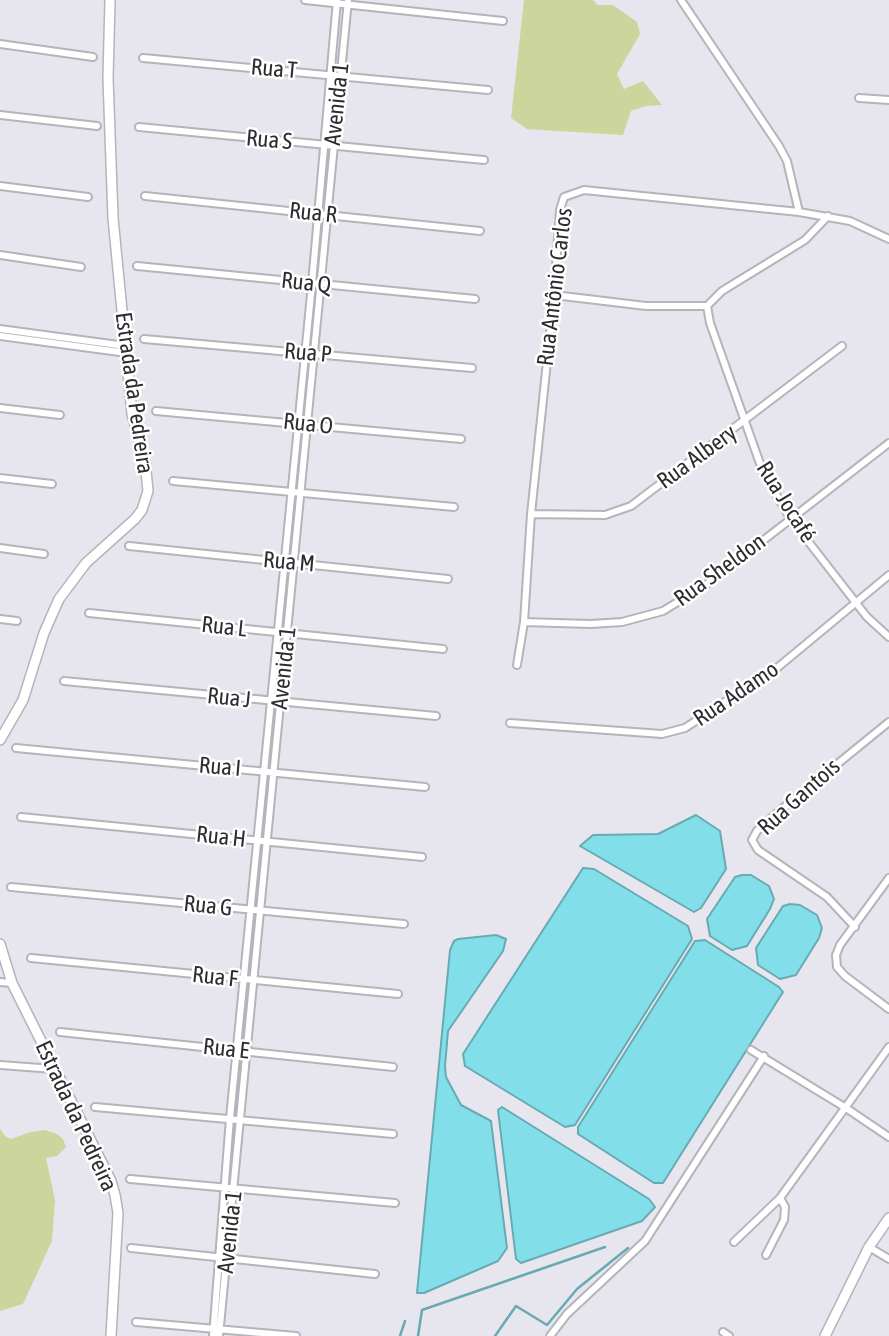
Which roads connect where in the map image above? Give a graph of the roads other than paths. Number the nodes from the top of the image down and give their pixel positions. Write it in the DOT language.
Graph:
graph roads {
  1 [pos="110,0"];
  2 [pos="305,0"];
  3 [pos="681,0"];
  4 [pos="337,1"];
  5 [pos="347,2"];
  6 [pos="503,21"];
  7 [pos="0,44"];
  8 [pos="93,57"];
  9 [pos="143,58"];
  10 [pos="331,74"];
  11 [pos="341,75"];
  12 [pos="488,90"];
  13 [pos="859,98"];
  14 [pos="889,100"];
  15 [pos="0,115"];
  16 [pos="97,126"];
  17 [pos="139,127"];
  18 [pos="324,145"];
  19 [pos="333,145"];
  20 [pos="484,160"];
  21 [pos="0,186"];
  22 [pos="145,196"];
  23 [pos="88,197"];
  24 [pos="799,212"];
  25 [pos="318,214"];
  26 [pos="327,214"];
  27 [pos="828,216"];
  28 [pos="480,231"];
  29 [pos="889,239"];
  30 [pos="0,255"];
  31 [pos="81,267"];
  32 [pos="137,267"];
  33 [pos="312,284"];
  34 [pos="321,285"];
  35 [pos="554,295"];
  36 [pos="475,299"];
  37 [pos="707,306"];
  38 [pos="3,333"];
  39 [pos="144,339"];
  40 [pos="842,346"];
  41 [pos="126,349"];
  42 [pos="304,353"];
  43 [pos="314,354"];
  44 [pos="472,368"];
  45 [pos="0,408"];
  46 [pos="156,411"];
  47 [pos="60,415"];
  48 [pos="745,422"];
  49 [pos="297,423"];
  50 [pos="307,425"];
  51 [pos="461,439"];
  52 [pos="889,443"];
  53 [pos="0,478"];
  54 [pos="173,481"];
  55 [pos="52,484"];
  56 [pos="291,493"];
  57 [pos="301,494"];
  58 [pos="454,508"];
  59 [pos="531,514"];
  60 [pos="790,518"];
  61 [pos="129,546"];
  62 [pos="0,548"];
  63 [pos="44,554"];
  64 [pos="284,562"];
  65 [pos="295,562"];
  66 [pos="889,575"];
  67 [pos="448,579"];
  68 [pos="856,601"];
  69 [pos="89,613"];
  70 [pos="0,619"];
  71 [pos="17,621"];
  72 [pos="524,622"];
  73 [pos="277,632"];
  74 [pos="288,633"];
  75 [pos="889,637"];
  76 [pos="443,649"];
  77 [pos="517,665"];
  78 [pos="64,681"];
  79 [pos="270,702"];
  80 [pos="280,702"];
  81 [pos="436,716"];
  82 [pos="889,722"];
  83 [pos="510,723"];
  84 [pos="0,740"];
  85 [pos="16,748"];
  86 [pos="263,771"];
  87 [pos="275,772"];
  88 [pos="425,787"];
  89 [pos="21,817"];
  90 [pos="258,841"];
  91 [pos="267,841"];
  92 [pos="422,857"];
  93 [pos="889,878"];
  94 [pos="11,887"];
  95 [pos="251,910"];
  96 [pos="260,911"];
  97 [pos="404,923"];
  98 [pos="855,927"];
  99 [pos="0,944"];
  100 [pos="31,958"];
  101 [pos="249,981"];
  102 [pos="0,982"];
  103 [pos="12,983"];
  104 [pos="398,994"];
  105 [pos="889,1009"];
  106 [pos="60,1032"];
  107 [pos="889,1047"];
  108 [pos="237,1050"];
  109 [pos="751,1050"];
  110 [pos="246,1051"];
  111 [pos="764,1056"];
  112 [pos="0,1065"];
  113 [pos="393,1067"];
  114 [pos="54,1069"];
  115 [pos="95,1107"];
  116 [pos="846,1108"];
  117 [pos="230,1118"];
  118 [pos="239,1119"];
  119 [pos="393,1134"];
  120 [pos="889,1137"];
  121 [pos="130,1179"];
  122 [pos="226,1189"];
  123 [pos="234,1190"];
  124 [pos="780,1198"];
  125 [pos="395,1203"];
  126 [pos="889,1218"];
  127 [pos="734,1242"];
  128 [pos="869,1247"];
  129 [pos="131,1248"];
  130 [pos="766,1255"];
  131 [pos="223,1259"];
  132 [pos="889,1259"];
  133 [pos="375,1274"];
  134 [pos="136,1322"];
  135 [pos="216,1332"];
  136 [pos="111,1336"];
  137 [pos="296,1336"];
  138 [pos="550,1336"];
  139 [pos="825,1336"];
  1 -- 41 [label="street, Estrada da Pedreira"];
  2 -- 4 [label="street"];
  3 -- 24 [label="street"];
  4 -- 5 [label="street"];
  4 -- 10 [label="street, Avenida 1"];
  5 -- 6 [label="street"];
  5 -- 11 [label="street, Avenida 1"];
  7 -- 8 [label="street"];
  9 -- 10 [label="street, Rua T"];
  10 -- 11 [label="street, Rua T"];
  10 -- 18 [label="street, Avenida 1"];
  11 -- 12 [label="street, Rua T"];
  11 -- 19 [label="street, Avenida 1"];
  13 -- 14 [label="street"];
  15 -- 16 [label="street"];
  17 -- 18 [label="street, Rua S"];
  18 -- 19 [label="street, Rua S"];
  18 -- 25 [label="street, Avenida 1"];
  19 -- 20 [label="street, Rua S"];
  19 -- 26 [label="street, Avenida 1"];
  21 -- 23 [label="street"];
  22 -- 25 [label="street, Rua R"];
  24 -- 27 [label="street, Rua Antônio Carlos"];
  24 -- 35 [label="street, Rua Antônio Carlos"];
  25 -- 26 [label="street, Rua R"];
  25 -- 33 [label="street, Avenida 1"];
  26 -- 28 [label="street, Rua R"];
  26 -- 34 [label="street, Avenida 1"];
  27 -- 29 [label="street, Rua Antônio Carlos"];
  27 -- 37 [label="street"];
  30 -- 31 [label="street"];
  32 -- 33 [label="street, Rua Q"];
  33 -- 34 [label="street, Rua Q"];
  33 -- 42 [label="street, Avenida 1"];
  34 -- 36 [label="street, Rua Q"];
  34 -- 43 [label="street, Avenida 1"];
  35 -- 37 [label="street"];
  35 -- 59 [label="street, Rua Antônio Carlos"];
  37 -- 48 [label="street, Rua Jocafé"];
  38 -- 41 [label="street"];
  39 -- 42 [label="street, Rua P"];
  40 -- 48 [label="street, Rua Albery"];
  41 -- 84 [label="street, Estrada da Pedreira"];
  42 -- 43 [label="street, Rua P"];
  42 -- 49 [label="street, Avenida 1"];
  43 -- 44 [label="street, Rua P"];
  43 -- 50 [label="street, Avenida 1"];
  45 -- 47 [label="street"];
  46 -- 49 [label="street, Rua O"];
  48 -- 59 [label="street, Rua Albery"];
  48 -- 60 [label="street, Rua Jocafé"];
  49 -- 50 [label="street, Rua O"];
  49 -- 56 [label="street, Avenida 1"];
  50 -- 51 [label="street, Rua O"];
  50 -- 57 [label="street, Avenida 1"];
  52 -- 60 [label="street, Rua Sheldon"];
  53 -- 55 [label="street"];
  54 -- 56 [label="street"];
  56 -- 57 [label="street"];
  56 -- 64 [label="street, Avenida 1"];
  57 -- 58 [label="street"];
  57 -- 65 [label="street, Avenida 1"];
  59 -- 72 [label="street, Rua Antônio Carlos"];
  60 -- 68 [label="street, Rua Jocafé"];
  60 -- 72 [label="street, Rua Sheldon"];
  61 -- 64 [label="street, Rua M"];
  62 -- 63 [label="street"];
  64 -- 65 [label="street, Rua M"];
  64 -- 73 [label="street, Avenida 1"];
  65 -- 67 [label="street, Rua M"];
  65 -- 74 [label="street, Avenida 1"];
  66 -- 68 [label="street, Rua Adamo"];
  68 -- 75 [label="street, Rua Jocafé"];
  68 -- 83 [label="street, Rua Adamo"];
  69 -- 73 [label="street, Rua L"];
  70 -- 71 [label="street"];
  72 -- 77 [label="street, Rua Antônio Carlos"];
  73 -- 74 [label="street, Rua L"];
  73 -- 79 [label="street, Avenida 1"];
  74 -- 76 [label="street, Rua L"];
  74 -- 80 [label="street, Avenida 1"];
  78 -- 79 [label="street, Rua J"];
  79 -- 80 [label="street, Rua J"];
  79 -- 86 [label="street, Avenida 1"];
  80 -- 81 [label="street, Rua J"];
  80 -- 87 [label="street, Avenida 1"];
  82 -- 98 [label="street, Rua Gantois"];
  85 -- 86 [label="street, Rua I"];
  86 -- 87 [label="street, Rua I"];
  86 -- 90 [label="street, Avenida 1"];
  87 -- 88 [label="street, Rua I"];
  87 -- 91 [label="street, Avenida 1"];
  89 -- 90 [label="street, Rua H"];
  90 -- 91 [label="street, Rua H"];
  90 -- 95 [label="street, Avenida 1"];
  91 -- 92 [label="street, Rua H"];
  91 -- 96 [label="street, Avenida 1"];
  93 -- 98 [label="street"];
  94 -- 95 [label="street, Rua G"];
  95 -- 96 [label="street, Rua G"];
  95 -- 101 [label="street, Avenida 1"];
  96 -- 97 [label="street, Rua G"];
  96 -- 101 [label="street, Avenida 1"];
  98 -- 105 [label="street"];
  99 -- 103 [label="street, Estrada da Pedreira"];
  100 -- 101 [label="street, Rua F"];
  101 -- 104 [label="street, Rua F"];
  101 -- 108 [label="street, Avenida 1"];
  101 -- 110 [label="street, Avenida 1"];
  102 -- 103 [label="street"];
  103 -- 114 [label="street, Estrada da Pedreira"];
  106 -- 108 [label="street, Rua E"];
  107 -- 116 [label="street"];
  108 -- 110 [label="street, Rua E"];
  108 -- 117 [label="street, Avenida 1"];
  109 -- 111 [label="street"];
  110 -- 113 [label="street, Rua E"];
  110 -- 118 [label="street, Avenida 1"];
  111 -- 116 [label="street"];
  111 -- 138 [label="street"];
  112 -- 114 [label="street"];
  114 -- 136 [label="street, Estrada da Pedreira"];
  115 -- 117 [label="street"];
  116 -- 120 [label="street"];
  116 -- 124 [label="street"];
  117 -- 118 [label="street"];
  117 -- 122 [label="street, Avenida 1"];
  118 -- 119 [label="street"];
  118 -- 123 [label="street, Avenida 1"];
  121 -- 122 [label="street"];
  122 -- 123 [label="street"];
  122 -- 131 [label="street, Avenida 1"];
  123 -- 125 [label="street"];
  123 -- 131 [label="street, Avenida 1"];
  124 -- 127 [label="street"];
  124 -- 130 [label="street"];
  126 -- 128 [label="street"];
  128 -- 132 [label="street"];
  128 -- 139 [label="street"];
  129 -- 131 [label="street"];
  131 -- 133 [label="street"];
  131 -- 135 [label="street, Avenida 1"];
  134 -- 135 [label="street"];
  135 -- 137 [label="street"];
}
